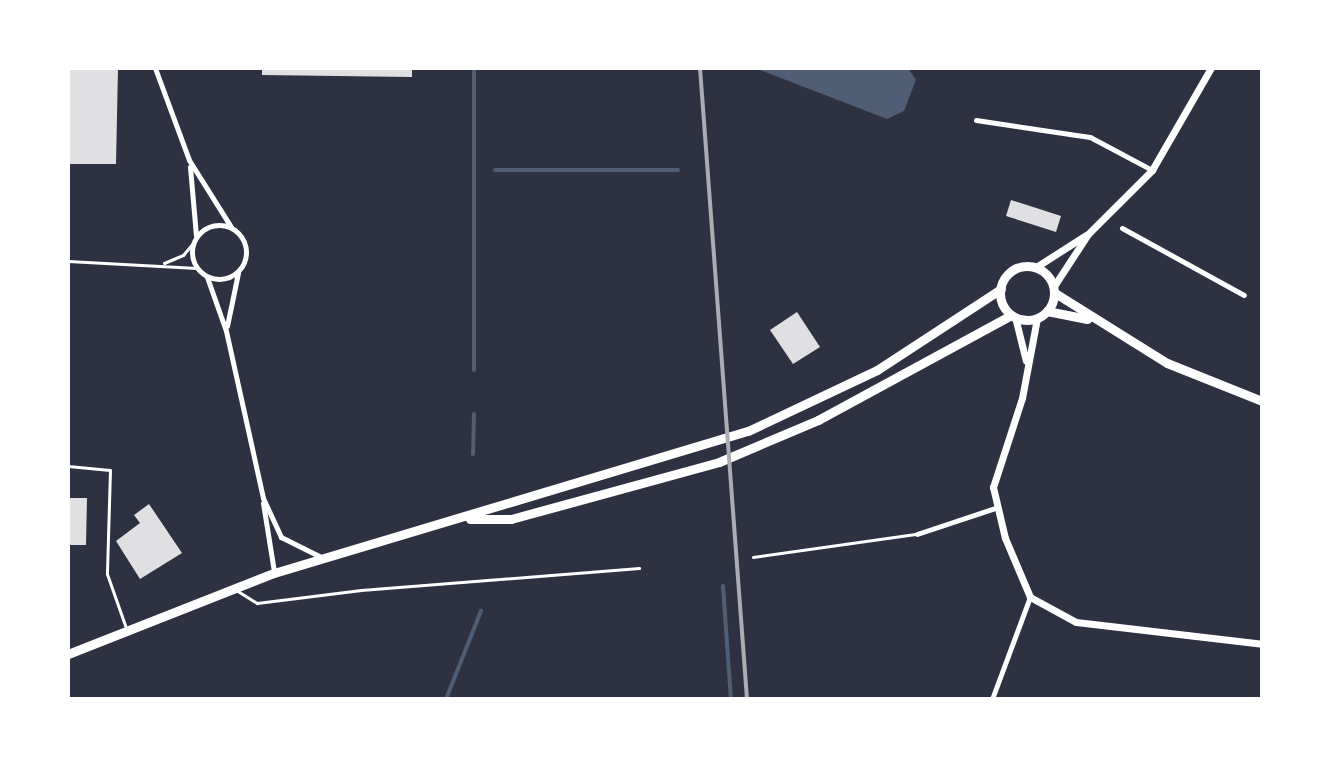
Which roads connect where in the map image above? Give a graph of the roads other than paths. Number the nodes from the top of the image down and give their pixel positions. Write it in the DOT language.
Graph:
graph roads {
  1 [pos="155,68"];
  2 [pos="1211,68"];
  3 [pos="976,120"];
  4 [pos="189,160"];
  5 [pos="1152,170"];
  6 [pos="231,227"];
  7 [pos="1122,228"];
  8 [pos="1088,234"];
  9 [pos="195,240"];
  10 [pos="68,261"];
  11 [pos="160,264"];
  12 [pos="1036,267"];
  13 [pos="197,268"];
  14 [pos="238,272"];
  15 [pos="207,277"];
  16 [pos="1001,289"];
  17 [pos="1054,289"];
  18 [pos="1244,295"];
  19 [pos="1047,311"];
  20 [pos="1013,316"];
  21 [pos="1037,318"];
  22 [pos="1090,319"];
  23 [pos="226,331"];
  24 [pos="1027,363"];
  25 [pos="1262,401"];
  26 [pos="68,466"];
  27 [pos="263,498"];
  28 [pos="995,508"];
  29 [pos="467,519"];
  30 [pos="917,534"];
  31 [pos="753,557"];
  32 [pos="324,558"];
  33 [pos="639,568"];
  34 [pos="274,573"];
  35 [pos="235,587"];
  36 [pos="1030,597"];
  37 [pos="126,628"];
  38 [pos="1262,644"];
  39 [pos="68,654"];
  40 [pos="992,699"];
  1 -- 4 [label="street"];
  2 -- 5 [label="street"];
  3 -- 5 [label="street"];
  4 -- 6 [label="street"];
  4 -- 9 [label="street"];
  5 -- 8 [label="street"];
  6 -- 9 [label="street"];
  6 -- 14 [label="street"];
  7 -- 18 [label="street"];
  8 -- 12 [label="street"];
  8 -- 17 [label="street"];
  9 -- 11 [label="lane"];
  9 -- 13 [label="street"];
  10 -- 11 [label="lane"];
  11 -- 13 [label="lane"];
  12 -- 16 [label="highway"];
  12 -- 17 [label="highway"];
  13 -- 15 [label="street"];
  14 -- 15 [label="street"];
  14 -- 23 [label="street"];
  15 -- 23 [label="street"];
  16 -- 20 [label="highway"];
  16 -- 29 [label="highway"];
  17 -- 19 [label="highway"];
  17 -- 22 [label="highway"];
  19 -- 21 [label="highway"];
  19 -- 22 [label="highway"];
  20 -- 21 [label="highway"];
  20 -- 24 [label="street"];
  20 -- 29 [label="highway"];
  21 -- 24 [label="street"];
  22 -- 25 [label="highway"];
  23 -- 27 [label="street"];
  24 -- 28 [label="street"];
  26 -- 37 [label="lane"];
  27 -- 32 [label="street"];
  27 -- 34 [label="street"];
  28 -- 30 [label="street"];
  28 -- 36 [label="street"];
  29 -- 32 [label="highway"];
  30 -- 31 [label="lane"];
  32 -- 34 [label="highway"];
  33 -- 35 [label="lane"];
  34 -- 35 [label="highway"];
  35 -- 37 [label="highway"];
  36 -- 38 [label="street"];
  36 -- 40 [label="street"];
  37 -- 39 [label="highway"];
}
